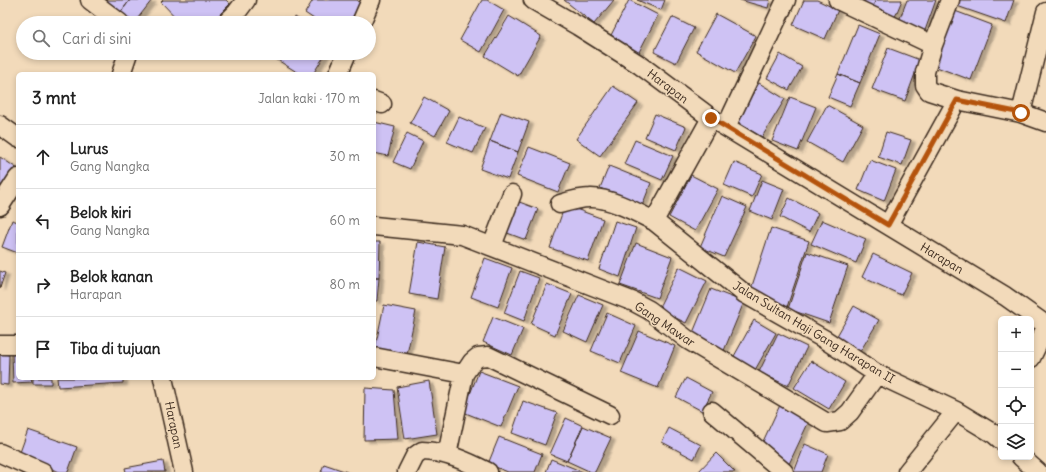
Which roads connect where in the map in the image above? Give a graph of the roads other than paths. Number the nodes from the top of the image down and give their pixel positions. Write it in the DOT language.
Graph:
graph roads {
  1 [pos="246,0"];
  2 [pos="371,0"];
  3 [pos="533,0"];
  4 [pos="786,0"];
  5 [pos="838,0"];
  6 [pos="950,0"];
  7 [pos="92,1"];
  8 [pos="1046,12"];
  9 [pos="111,16"];
  10 [pos="233,16"];
  11 [pos="364,16"];
  12 [pos="933,45"];
  13 [pos="126,60"];
  14 [pos="344,60"];
  15 [pos="122,72"];
  16 [pos="339,72"];
  17 [pos="957,100"];
  18 [pos="1021,113"];
  19 [pos="718,122"];
  20 [pos="1046,122"];
  21 [pos="0,125"];
  22 [pos="16,137"];
  23 [pos="16,181"];
  24 [pos="512,194"];
  25 [pos="560,204"];
  26 [pos="0,206"];
  27 [pos="654,221"];
  28 [pos="888,225"];
  29 [pos="376,226"];
  30 [pos="492,246"];
  31 [pos="1046,326"];
  32 [pos="0,345"];
  33 [pos="16,345"];
  34 [pos="1034,352"];
  35 [pos="376,357"];
  36 [pos="464,374"];
  37 [pos="878,374"];
  38 [pos="163,380"];
  39 [pos="712,411"];
  40 [pos="956,411"];
  41 [pos="610,415"];
  42 [pos="998,431"];
  43 [pos="0,453"];
  44 [pos="447,454"];
  45 [pos="1024,460"];
  46 [pos="480,470"];
  47 [pos="43,472"];
  48 [pos="184,472"];
  49 [pos="407,472"];
  50 [pos="784,472"];
  51 [pos="907,472"];
  52 [pos="1038,472"];
  1 -- 10 [label="street"];
  2 -- 11 [label="street"];
  3 -- 19 [label="street, Harapan"];
  4 -- 19 [label="street"];
  5 -- 12 [label="street"];
  6 -- 12 [label="street"];
  7 -- 9 [label="street"];
  8 -- 18 [label="street"];
  12 -- 17 [label="street"];
  13 -- 15 [label="street"];
  14 -- 16 [label="street"];
  17 -- 18 [label="street"];
  17 -- 28 [label="street"];
  18 -- 20 [label="street"];
  19 -- 27 [label="street"];
  19 -- 28 [label="street, Harapan"];
  21 -- 22 [label="street"];
  23 -- 26 [label="street"];
  24 -- 30 [label="street"];
  25 -- 27 [label="street, Jalan Sultan Haji Gang Harapan II"];
  27 -- 37 [label="street, Jalan Sultan Haji Gang Harapan II"];
  28 -- 31 [label="street, Harapan"];
  29 -- 30 [label="street, Gang Mawar"];
  30 -- 37 [label="street, Gang Mawar"];
  31 -- 34 [label="street"];
  32 -- 33 [label="street"];
  35 -- 36 [label="street"];
  36 -- 41 [label="street"];
  36 -- 44 [label="street"];
  37 -- 40 [label="street, Jalan Sultan Haji Gang Harapan II"];
  38 -- 48 [label="street, Harapan"];
  39 -- 50 [label="street"];
  40 -- 42 [label="street, Jalan Sultan Haji Gang Harapan II"];
  40 -- 51 [label="street"];
  43 -- 47 [label="street"];
  44 -- 46 [label="street"];
  44 -- 49 [label="street"];
  45 -- 52 [label="street"];
}
